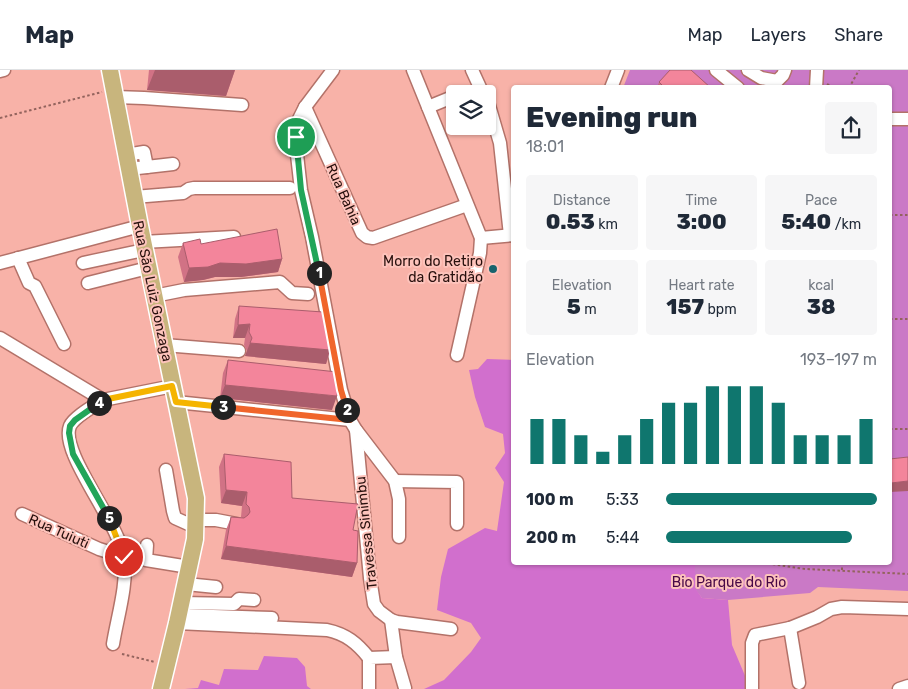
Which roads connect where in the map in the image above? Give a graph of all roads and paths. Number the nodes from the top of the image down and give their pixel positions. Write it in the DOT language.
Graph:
graph roads {
  1 [pos="4,70"];
  2 [pos="110,70"];
  3 [pos="333,70"];
  4 [pos="413,70"];
  5 [pos="472,70"];
  6 [pos="618,70"];
  7 [pos="716,70"];
  8 [pos="748,70"];
  9 [pos="784,70"];
  10 [pos="816,70"];
  11 [pos="858,70"];
  12 [pos="0,71"];
  13 [pos="761,74"];
  14 [pos="480,85"];
  15 [pos="613,85"];
  16 [pos="734,85"];
  17 [pos="816,85"];
  18 [pos="850,85"];
  19 [pos="114,93"];
  20 [pos="446,100"];
  21 [pos="242,106"];
  22 [pos="305,107"];
  23 [pos="428,108"];
  24 [pos="0,118"];
  25 [pos="892,119"];
  26 [pos="908,119"];
  27 [pos="496,129"];
  28 [pos="127,162"];
  29 [pos="173,164"];
  30 [pos="290,188"];
  31 [pos="134,197"];
  32 [pos="467,205"];
  33 [pos="892,215"];
  34 [pos="908,215"];
  35 [pos="511,227"];
  36 [pos="511,235"];
  37 [pos="234,237"];
  38 [pos="481,238"];
  39 [pos="142,239"];
  40 [pos="18,258"];
  41 [pos="0,263"];
  42 [pos="83,263"];
  43 [pos="148,268"];
  44 [pos="88,283"];
  45 [pos="308,294"];
  46 [pos="154,296"];
  47 [pos="892,319"];
  48 [pos="908,319"];
  49 [pos="0,338"];
  50 [pos="64,344"];
  51 [pos="164,345"];
  52 [pos="239,351"];
  53 [pos="457,355"];
  54 [pos="174,394"];
  55 [pos="103,400"];
  56 [pos="353,425"];
  57 [pos="892,429"];
  58 [pos="908,429"];
  59 [pos="166,470"];
  60 [pos="395,481"];
  61 [pos="22,514"];
  62 [pos="195,523"];
  63 [pos="237,524"];
  64 [pos="457,524"];
  65 [pos="400,537"];
  66 [pos="147,546"];
  67 [pos="124,557"];
  68 [pos="778,565"];
  69 [pos="806,565"];
  70 [pos="842,565"];
  71 [pos="189,567"];
  72 [pos="805,569"];
  73 [pos="842,570"];
  74 [pos="908,574"];
  75 [pos="186,584"];
  76 [pos="216,587"];
  77 [pos="254,600"];
  78 [pos="908,610"];
  79 [pos="179,614"];
  80 [pos="272,618"];
  81 [pos="391,620"];
  82 [pos="790,628"];
  83 [pos="451,629"];
  84 [pos="117,649"];
  85 [pos="396,657"];
  86 [pos="369,658"];
  87 [pos="167,665"];
  88 [pos="799,683"];
  89 [pos="908,686"];
  90 [pos="405,688"];
  91 [pos="161,689"];
  92 [pos="369,689"];
  93 [pos="752,689"];
  94 [pos="898,689"];
  1 -- 12 [label="street"];
  2 -- 19 [label="main road, Rua São Luiz Gonzaga"];
  3 -- 22 [label="street"];
  4 -- 23 [label="street"];
  5 -- 14 [label="street"];
  6 -- 15 [label="street"];
  7 -- 16 [label="street"];
  8 -- 13 [label="street"];
  9 -- 13 [label="street"];
  10 -- 17 [label="street"];
  11 -- 18 [label="path"];
  19 -- 21 [label="street"];
  19 -- 24 [label="path"];
  19 -- 28 [label="main road, Rua São Luiz Gonzaga"];
  20 -- 23 [label="street"];
  22 -- 32 [label="street, Rua Bahia"];
  22 -- 56 [label="street"];
  23 -- 32 [label="street"];
  25 -- 26 [label="street"];
  27 -- 35 [label="street"];
  28 -- 29 [label="street"];
  28 -- 31 [label="main road, Rua São Luiz Gonzaga"];
  30 -- 31 [label="street"];
  31 -- 39 [label="main road, Rua São Luiz Gonzaga"];
  32 -- 38 [label="street"];
  33 -- 34 [label="path"];
  36 -- 38 [label="street"];
  37 -- 39 [label="street"];
  38 -- 53 [label="street"];
  39 -- 40 [label="street"];
  39 -- 42 [label="street"];
  39 -- 43 [label="main road, Rua São Luiz Gonzaga"];
  40 -- 41 [label="street"];
  40 -- 50 [label="street"];
  43 -- 44 [label="street"];
  43 -- 46 [label="main road, Rua São Luiz Gonzaga"];
  45 -- 46 [label="street"];
  46 -- 51 [label="main road, Rua São Luiz Gonzaga"];
  47 -- 48 [label="path"];
  49 -- 55 [label="street"];
  51 -- 52 [label="street"];
  51 -- 54 [label="main road, Rua São Luiz Gonzaga"];
  54 -- 55 [label="street"];
  54 -- 56 [label="street"];
  54 -- 62 [label="main road, Rua São Luiz Gonzaga"];
  55 -- 67 [label="street"];
  56 -- 60 [label="street"];
  56 -- 81 [label="street, Travessa Sinimbu"];
  57 -- 58 [label="path"];
  59 -- 62 [label="street"];
  60 -- 64 [label="street"];
  60 -- 65 [label="street"];
  61 -- 67 [label="street, Rua Tuiuti"];
  62 -- 63 [label="street"];
  62 -- 71 [label="main road, Rua São Luiz Gonzaga"];
  66 -- 71 [label="street"];
  67 -- 84 [label="street"];
  68 -- 72 [label="path"];
  69 -- 72 [label="path"];
  70 -- 73 [label="path"];
  71 -- 75 [label="main road, Rua São Luiz Gonzaga"];
  72 -- 73 [label="path"];
  73 -- 74 [label="path"];
  75 -- 76 [label="street"];
  75 -- 79 [label="main road, Rua São Luiz Gonzaga"];
  77 -- 79 [label="street"];
  78 -- 82 [label="street"];
  79 -- 80 [label="street"];
  79 -- 86 [label="street"];
  79 -- 87 [label="main road, Rua São Luiz Gonzaga"];
  81 -- 83 [label="street"];
  81 -- 85 [label="street"];
  82 -- 88 [label="street"];
  82 -- 93 [label="street"];
  84 -- 87 [label="path"];
  85 -- 86 [label="street"];
  85 -- 90 [label="street"];
  86 -- 92 [label="street"];
  87 -- 91 [label="main road, Rua São Luiz Gonzaga"];
  89 -- 94 [label="street"];
}
